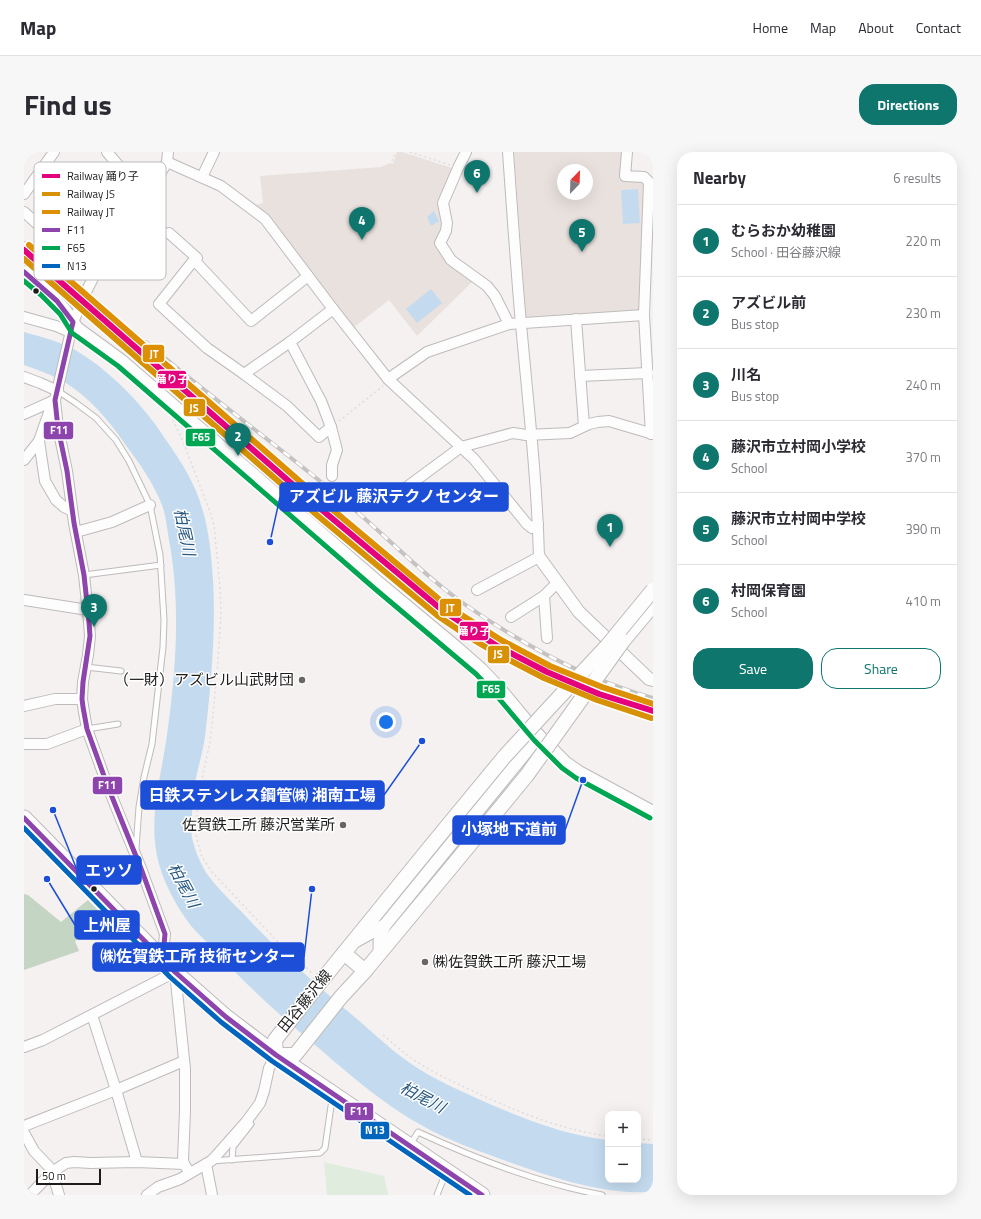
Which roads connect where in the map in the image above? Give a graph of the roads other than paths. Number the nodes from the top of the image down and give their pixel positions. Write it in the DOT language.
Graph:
graph roads {
  1 [pos="54,152"];
  2 [pos="107,152"];
  3 [pos="214,152"];
  4 [pos="466,152"];
  5 [pos="508,152"];
  6 [pos="627,152"];
  7 [pos="167,157"];
  8 [pos="47,162"];
  9 [pos="115,162"];
  10 [pos="202,177"];
  11 [pos="34,180"];
  12 [pos="24,194"];
  13 [pos="24,212"];
  14 [pos="34,221"];
  15 [pos="650,224"];
  16 [pos="168,233"];
  17 [pos="194,260"];
  18 [pos="24,272"];
  19 [pos="308,276"];
  20 [pos="93,280"];
  21 [pos="649,281"];
  22 [pos="333,309"];
  23 [pos="644,315"];
  24 [pos="24,317"];
  25 [pos="576,319"];
  26 [pos="521,323"];
  27 [pos="509,324"];
  28 [pos="71,330"];
  29 [pos="290,342"];
  30 [pos="648,373"];
  31 [pos="244,374"];
  32 [pos="580,376"];
  33 [pos="24,377"];
  34 [pos="388,380"];
  35 [pos="56,395"];
  36 [pos="24,414"];
  37 [pos="584,426"];
  38 [pos="331,427"];
  39 [pos="652,434"];
  40 [pos="532,435"];
  41 [pos="39,441"];
  42 [pos="462,447"];
  43 [pos="24,460"];
  44 [pos="332,476"];
  45 [pos="384,503"];
  46 [pos="150,505"];
  47 [pos="72,511"];
  48 [pos="538,524"];
  49 [pos="76,532"];
  50 [pos="539,557"];
  51 [pos="161,565"];
  52 [pos="84,575"];
  53 [pos="557,583"];
  54 [pos="477,590"];
  55 [pos="653,590"];
  56 [pos="544,596"];
  57 [pos="24,600"];
  58 [pos="653,605"];
  59 [pos="88,610"];
  60 [pos="511,617"];
  61 [pos="547,638"];
  62 [pos="86,668"];
  63 [pos="121,671"];
  64 [pos="653,680"];
  65 [pos="82,699"];
  66 [pos="24,706"];
  67 [pos="118,724"];
  68 [pos="87,729"];
  69 [pos="539,736"];
  70 [pos="24,744"];
  71 [pos="653,812"];
  72 [pos="24,818"];
  73 [pos="135,855"];
  74 [pos="384,925"];
  75 [pos="348,948"];
  76 [pos="157,953"];
  77 [pos="380,954"];
  78 [pos="365,971"];
  79 [pos="175,972"];
  80 [pos="92,1015"];
  81 [pos="24,1047"];
  82 [pos="276,1055"];
  83 [pos="184,1061"];
  84 [pos="116,1090"];
  85 [pos="336,1096"];
  86 [pos="251,1124"];
  87 [pos="24,1126"];
  88 [pos="24,1133"];
  89 [pos="410,1146"];
  90 [pos="232,1160"];
  91 [pos="137,1162"];
  92 [pos="209,1163"];
  93 [pos="184,1164"];
  94 [pos="447,1171"];
  95 [pos="52,1172"];
  96 [pos="190,1173"];
  97 [pos="30,1195"];
  98 [pos="59,1195"];
  99 [pos="148,1195"];
  100 [pos="212,1195"];
  101 [pos="437,1195"];
  102 [pos="482,1195"];
  103 [pos="602,1195"];
  1 -- 8 [label="street"];
  2 -- 9 [label="street"];
  3 -- 10 [label="street"];
  4 -- 27 [label="street"];
  5 -- 26 [label="street"];
  6 -- 15 [label="street"];
  7 -- 10 [label="street"];
  10 -- 19 [label="street"];
  11 -- 12 [label="street"];
  13 -- 14 [label="street"];
  15 -- 21 [label="street"];
  16 -- 17 [label="street"];
  17 -- 19 [label="street"];
  17 -- 31 [label="street"];
  18 -- 28 [label="street"];
  19 -- 22 [label="street"];
  20 -- 28 [label="street"];
  21 -- 23 [label="street"];
  22 -- 29 [label="street"];
  22 -- 34 [label="street"];
  23 -- 25 [label="street"];
  23 -- 30 [label="street"];
  24 -- 28 [label="street"];
  25 -- 26 [label="street"];
  25 -- 32 [label="street"];
  26 -- 27 [label="street"];
  26 -- 40 [label="street"];
  27 -- 34 [label="street"];
  28 -- 35 [label="street"];
  28 -- 69 [label="street"];
  29 -- 31 [label="street"];
  29 -- 38 [label="street"];
  30 -- 32 [label="street"];
  30 -- 39 [label="street"];
  31 -- 38 [label="street"];
  32 -- 37 [label="street"];
  33 -- 35 [label="street"];
  34 -- 42 [label="street"];
  35 -- 36 [label="street"];
  35 -- 41 [label="street"];
  35 -- 46 [label="lane"];
  35 -- 47 [label="street"];
  37 -- 39 [label="street"];
  37 -- 40 [label="street"];
  38 -- 44 [label="street"];
  40 -- 42 [label="street"];
  40 -- 48 [label="street"];
  41 -- 43 [label="street"];
  41 -- 47 [label="street"];
  42 -- 45 [label="street"];
  42 -- 48 [label="street"];
  46 -- 49 [label="street"];
  46 -- 51 [label="lane"];
  47 -- 49 [label="street"];
  48 -- 50 [label="street"];
  49 -- 52 [label="street"];
  50 -- 53 [label="street"];
  50 -- 54 [label="street"];
  51 -- 52 [label="lane"];
  51 -- 73 [label="lane"];
  52 -- 59 [label="street"];
  53 -- 56 [label="street"];
  53 -- 64 [label="street"];
  55 -- 75 [label="main road, 田谷藤沢線, bridge"];
  56 -- 60 [label="street"];
  56 -- 61 [label="street"];
  57 -- 59 [label="street"];
  58 -- 77 [label="main road, 田谷藤沢線, bridge"];
  59 -- 62 [label="street"];
  62 -- 63 [label="lane"];
  62 -- 65 [label="street"];
  65 -- 66 [label="street"];
  65 -- 68 [label="street"];
  67 -- 68 [label="lane"];
  68 -- 70 [label="street"];
  68 -- 73 [label="street"];
  69 -- 71 [label="street"];
  69 -- 74 [label="street"];
  72 -- 76 [label="main road"];
  73 -- 76 [label="street"];
  74 -- 75 [label="street"];
  74 -- 77 [label="street"];
  75 -- 78 [label="main road"];
  75 -- 82 [label="main road, 田谷藤沢線"];
  76 -- 79 [label="main road"];
  77 -- 78 [label="main road, 田谷藤沢線"];
  78 -- 82 [label="main road, 田谷藤沢線"];
  79 -- 80 [label="street"];
  79 -- 82 [label="main road"];
  79 -- 83 [label="street"];
  80 -- 81 [label="street"];
  80 -- 84 [label="street"];
  82 -- 85 [label="main road"];
  82 -- 92 [label="street"];
  83 -- 84 [label="street"];
  83 -- 93 [label="street"];
  84 -- 87 [label="street"];
  84 -- 91 [label="street"];
  85 -- 89 [label="main road"];
  85 -- 90 [label="lane"];
  86 -- 90 [label="lane"];
  88 -- 95 [label="street"];
  89 -- 94 [label="main road"];
  89 -- 103 [label="lane"];
  90 -- 92 [label="lane"];
  91 -- 93 [label="street"];
  91 -- 95 [label="street"];
  92 -- 96 [label="street"];
  92 -- 100 [label="street"];
  93 -- 96 [label="street"];
  94 -- 101 [label="lane"];
  94 -- 102 [label="main road"];
  95 -- 97 [label="street"];
  95 -- 98 [label="street"];
  96 -- 99 [label="street"];
}
